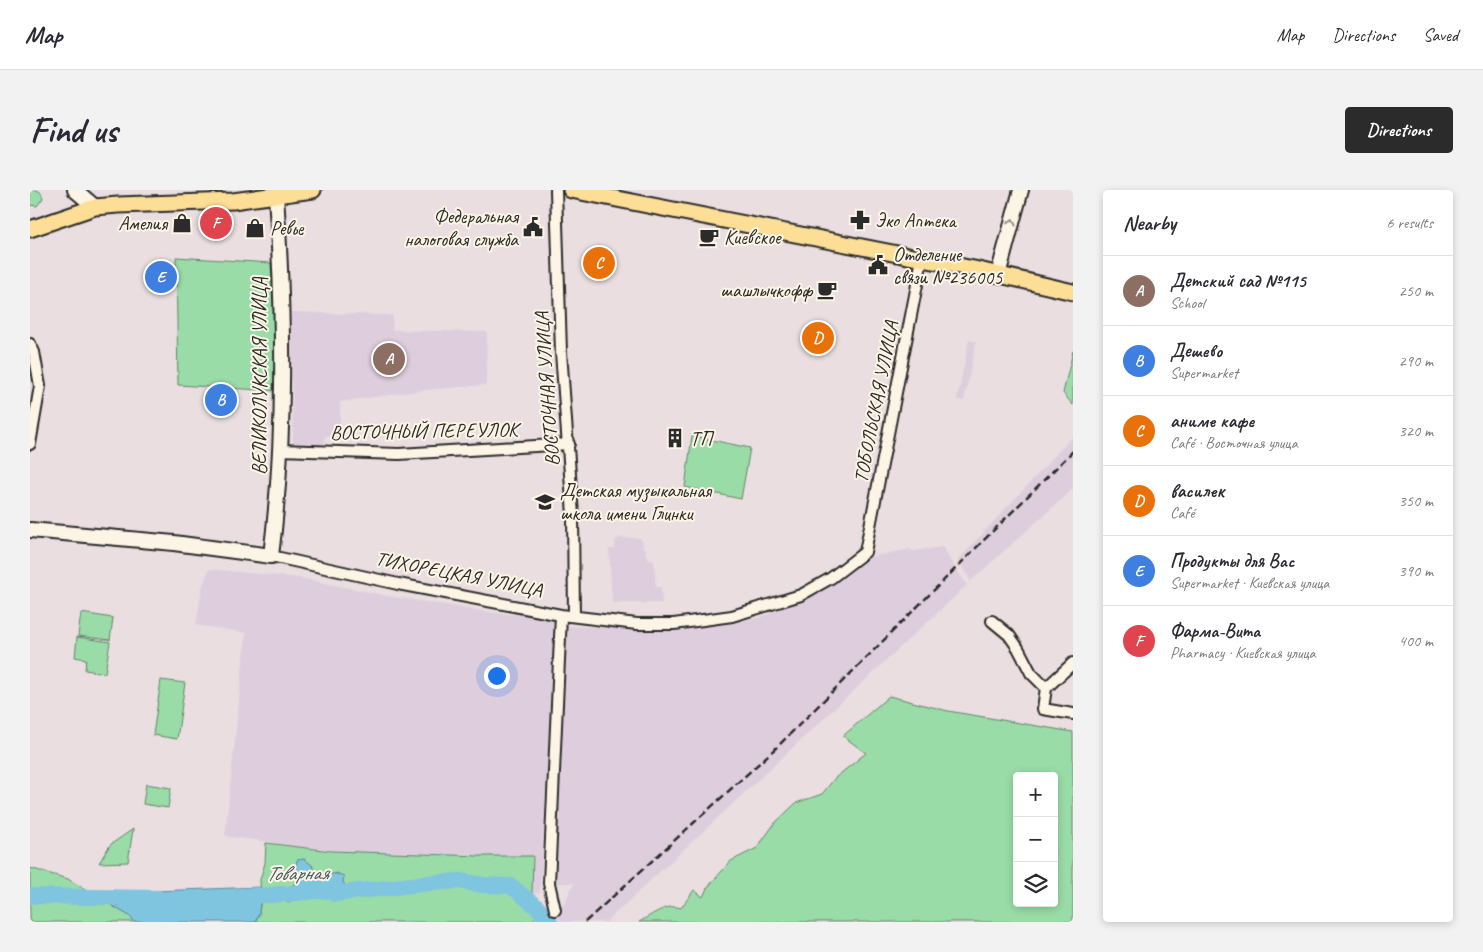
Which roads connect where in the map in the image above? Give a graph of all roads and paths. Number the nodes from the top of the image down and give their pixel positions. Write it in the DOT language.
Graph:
graph roads {
  1 [pos="75,190"];
  2 [pos="311,190"];
  3 [pos="556,190"];
  4 [pos="571,190"];
  5 [pos="1021,190"];
  6 [pos="276,195"];
  7 [pos="95,207"];
  8 [pos="30,229"];
  9 [pos="922,259"];
  10 [pos="998,275"];
  11 [pos="1073,292"];
  12 [pos="30,344"];
  13 [pos="30,444"];
  14 [pos="569,444"];
  15 [pos="280,450"];
  16 [pos="30,530"];
  17 [pos="865,552"];
  18 [pos="271,556"];
  19 [pos="561,614"];
  20 [pos="574,616"];
  21 [pos="992,621"];
  22 [pos="1073,663"];
  23 [pos="1046,688"];
  24 [pos="1073,714"];
  25 [pos="555,910"];
  1 -- 7 [label="street"];
  2 -- 6 [label="main road"];
  3 -- 14 [label="street, ВОСТОЧНАЯ УЛИЦА"];
  4 -- 9 [label="main road"];
  10 -- 5 [label="street, one-way"];
  6 -- 7 [label="main road"];
  6 -- 15 [label="street, ВЕЛИКОЛУКСКАЯ УЛИЦА"];
  7 -- 8 [label="main road"];
  9 -- 10 [label="main road"];
  9 -- 17 [label="street, ТОБОЛЬСКАЯ УЛИЦА"];
  10 -- 11 [label="main road"];
  12 -- 13 [label="street"];
  14 -- 15 [label="street, ВОСТОЧНЫЙ ПЕРЕУЛОК"];
  14 -- 20 [label="street, ВОСТОЧНАЯ УЛИЦА"];
  15 -- 18 [label="street, ВЕЛИКОЛУКСКАЯ УЛИЦА"];
  16 -- 18 [label="street, ТИХОРЕЦКАЯ УЛИЦА"];
  17 -- 20 [label="street, ТИХОРЕЦКАЯ УЛИЦА"];
  18 -- 19 [label="street, ТИХОРЕЦКАЯ УЛИЦА"];
  19 -- 20 [label="street, ТИХОРЕЦКАЯ УЛИЦА"];
  19 -- 25 [label="street"];
  21 -- 23 [label="street"];
  22 -- 23 [label="street"];
  23 -- 24 [label="street"];
}
